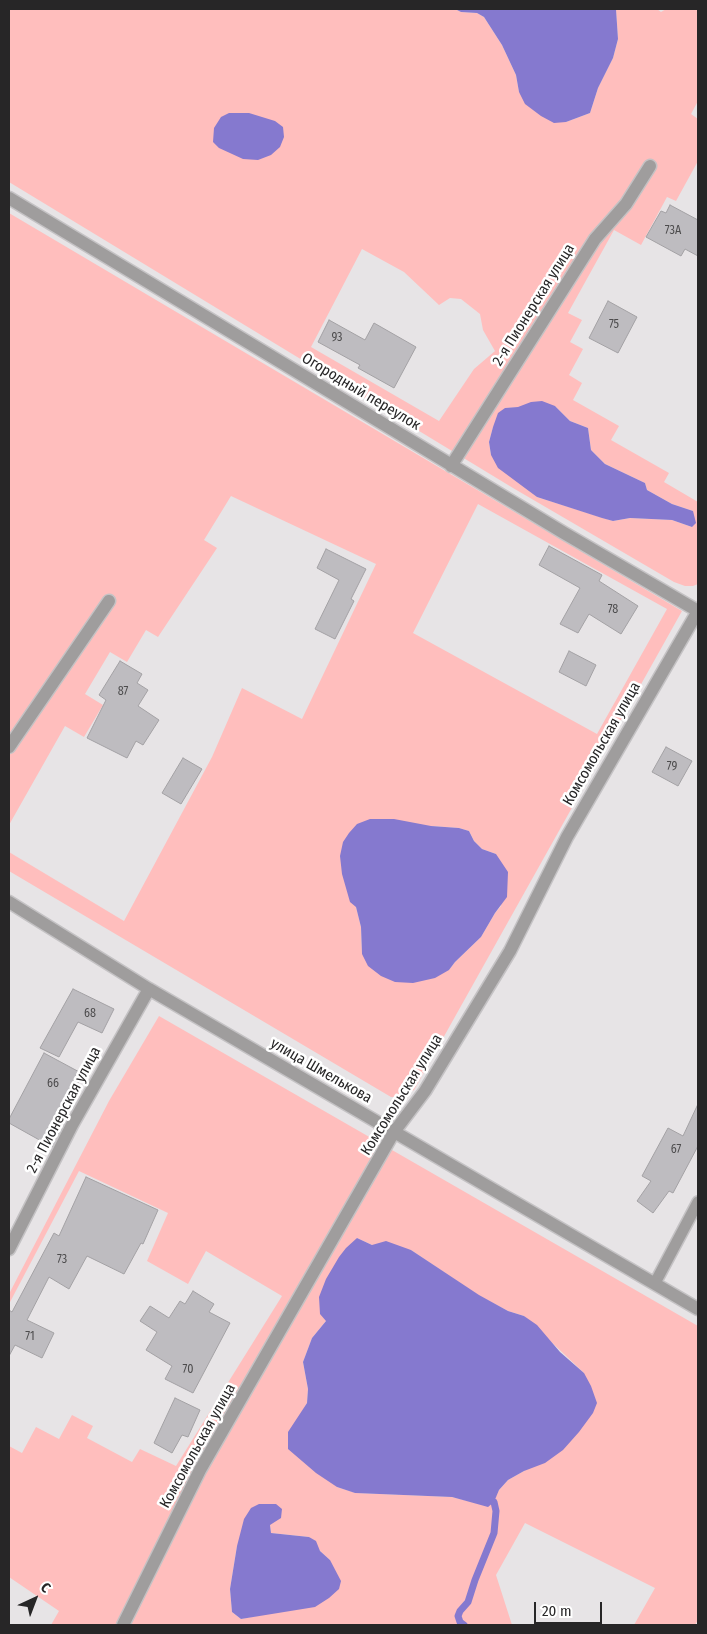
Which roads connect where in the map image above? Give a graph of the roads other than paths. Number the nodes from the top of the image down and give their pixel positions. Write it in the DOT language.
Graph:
graph roads {
  1 [pos="650,166"];
  2 [pos="9,198"];
  3 [pos="451,466"];
  4 [pos="109,600"];
  5 [pos="698,611"];
  6 [pos="9,747"];
  7 [pos="9,902"];
  8 [pos="149,988"];
  9 [pos="394,1132"];
  10 [pos="698,1202"];
  11 [pos="9,1249"];
  12 [pos="655,1283"];
  13 [pos="698,1309"];
  14 [pos="123,1625"];
  1 -- 3 [label="street, 2-я Пионерская улица"];
  2 -- 3 [label="street, Огородный переулок"];
  3 -- 5 [label="street, Огородный переулок"];
  4 -- 6 [label="street"];
  5 -- 9 [label="street, Комсомольская улица"];
  7 -- 8 [label="street, улица Шмелькова"];
  8 -- 9 [label="street, улица Шмелькова"];
  8 -- 11 [label="street, 2-я Пионерская улица"];
  9 -- 12 [label="street, улица Шмелькова"];
  9 -- 14 [label="street, Комсомольская улица"];
  10 -- 12 [label="lane"];
  12 -- 13 [label="street, улица Шмелькова"];
}
